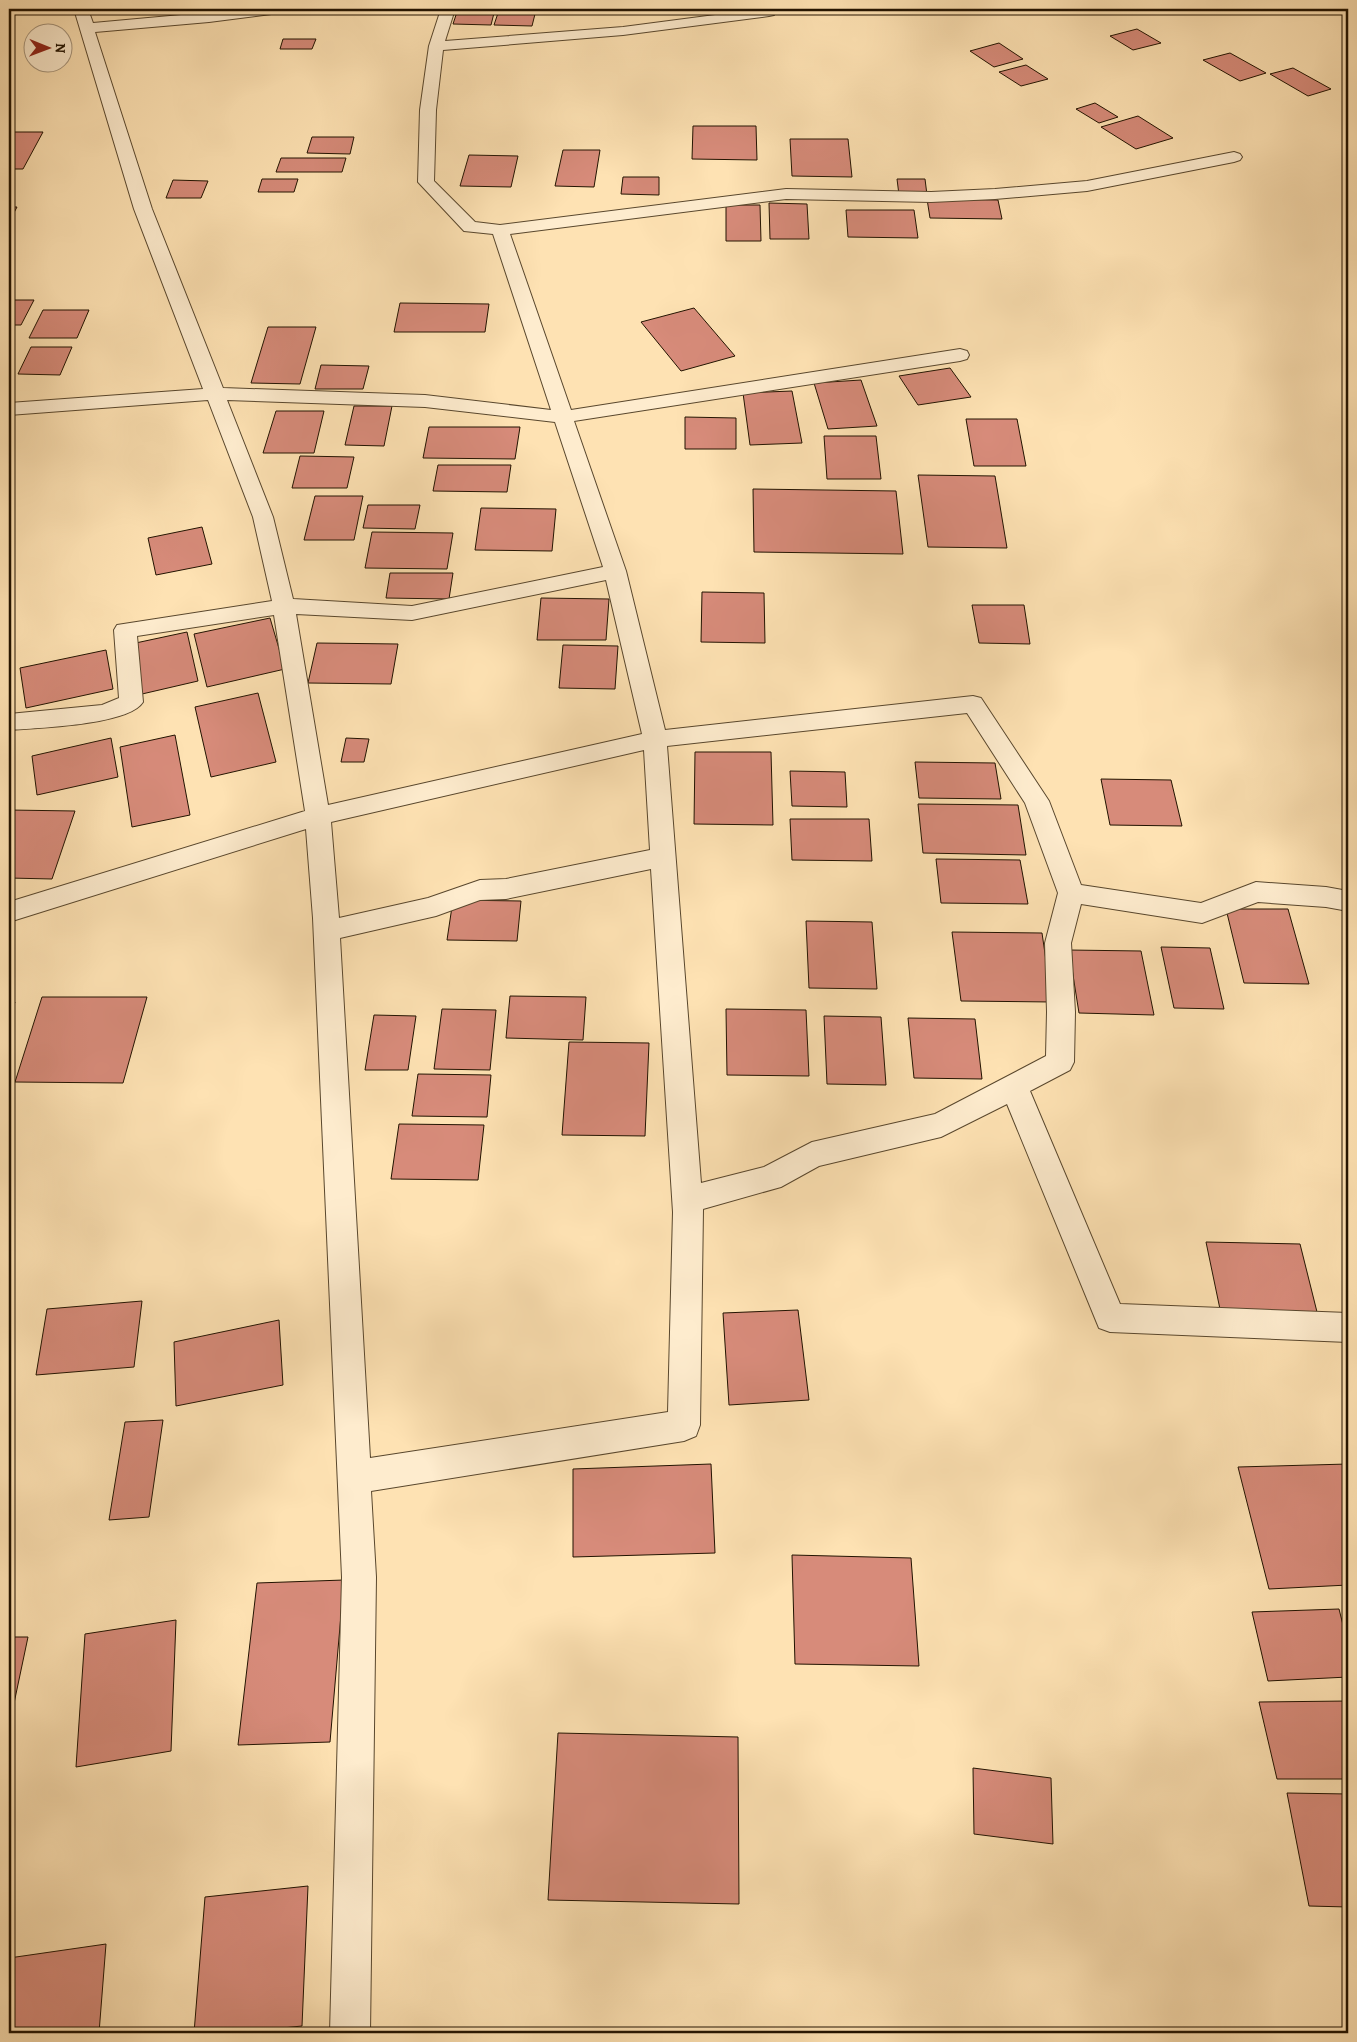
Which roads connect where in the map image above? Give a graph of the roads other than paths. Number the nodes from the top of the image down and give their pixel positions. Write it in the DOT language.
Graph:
graph roads {
  1 [pos="81,9"];
  2 [pos="279,9"];
  3 [pos="448,9"];
  4 [pos="769,12"];
  5 [pos="87,28"];
  6 [pos="436,46"];
  7 [pos="1234,157"];
  8 [pos="500,230"];
  9 [pos="960,355"];
  10 [pos="215,394"];
  11 [pos="9,409"];
  12 [pos="564,417"];
  13 [pos="615,571"];
  14 [pos="284,606"];
  15 [pos="9,722"];
  16 [pos="655,738"];
  17 [pos="318,816"];
  18 [pos="664,857"];
  19 [pos="1071,893"];
  20 [pos="1348,901"];
  21 [pos="9,912"];
  22 [pos="326,930"];
  23 [pos="1014,1086"];
  24 [pos="687,1200"];
  25 [pos="1348,1328"];
  26 [pos="354,1478"];
  27 [pos="350,2033"];
  1 -- 5 [label="street"];
  2 -- 5 [label="street"];
  3 -- 6 [label="street"];
  4 -- 6 [label="street"];
  5 -- 10 [label="street"];
  6 -- 8 [label="street"];
  7 -- 8 [label="street"];
  8 -- 12 [label="street"];
  9 -- 12 [label="street"];
  10 -- 11 [label="street"];
  10 -- 12 [label="street"];
  10 -- 14 [label="street"];
  12 -- 13 [label="street"];
  13 -- 14 [label="street"];
  13 -- 16 [label="street"];
  14 -- 15 [label="street"];
  14 -- 17 [label="street"];
  16 -- 17 [label="street"];
  16 -- 18 [label="street"];
  16 -- 19 [label="street"];
  17 -- 21 [label="street"];
  17 -- 22 [label="street"];
  18 -- 22 [label="street"];
  18 -- 24 [label="street"];
  19 -- 20 [label="street"];
  19 -- 23 [label="street"];
  22 -- 26 [label="street"];
  23 -- 24 [label="street"];
  23 -- 25 [label="street"];
  24 -- 26 [label="street"];
  26 -- 27 [label="street"];
}
